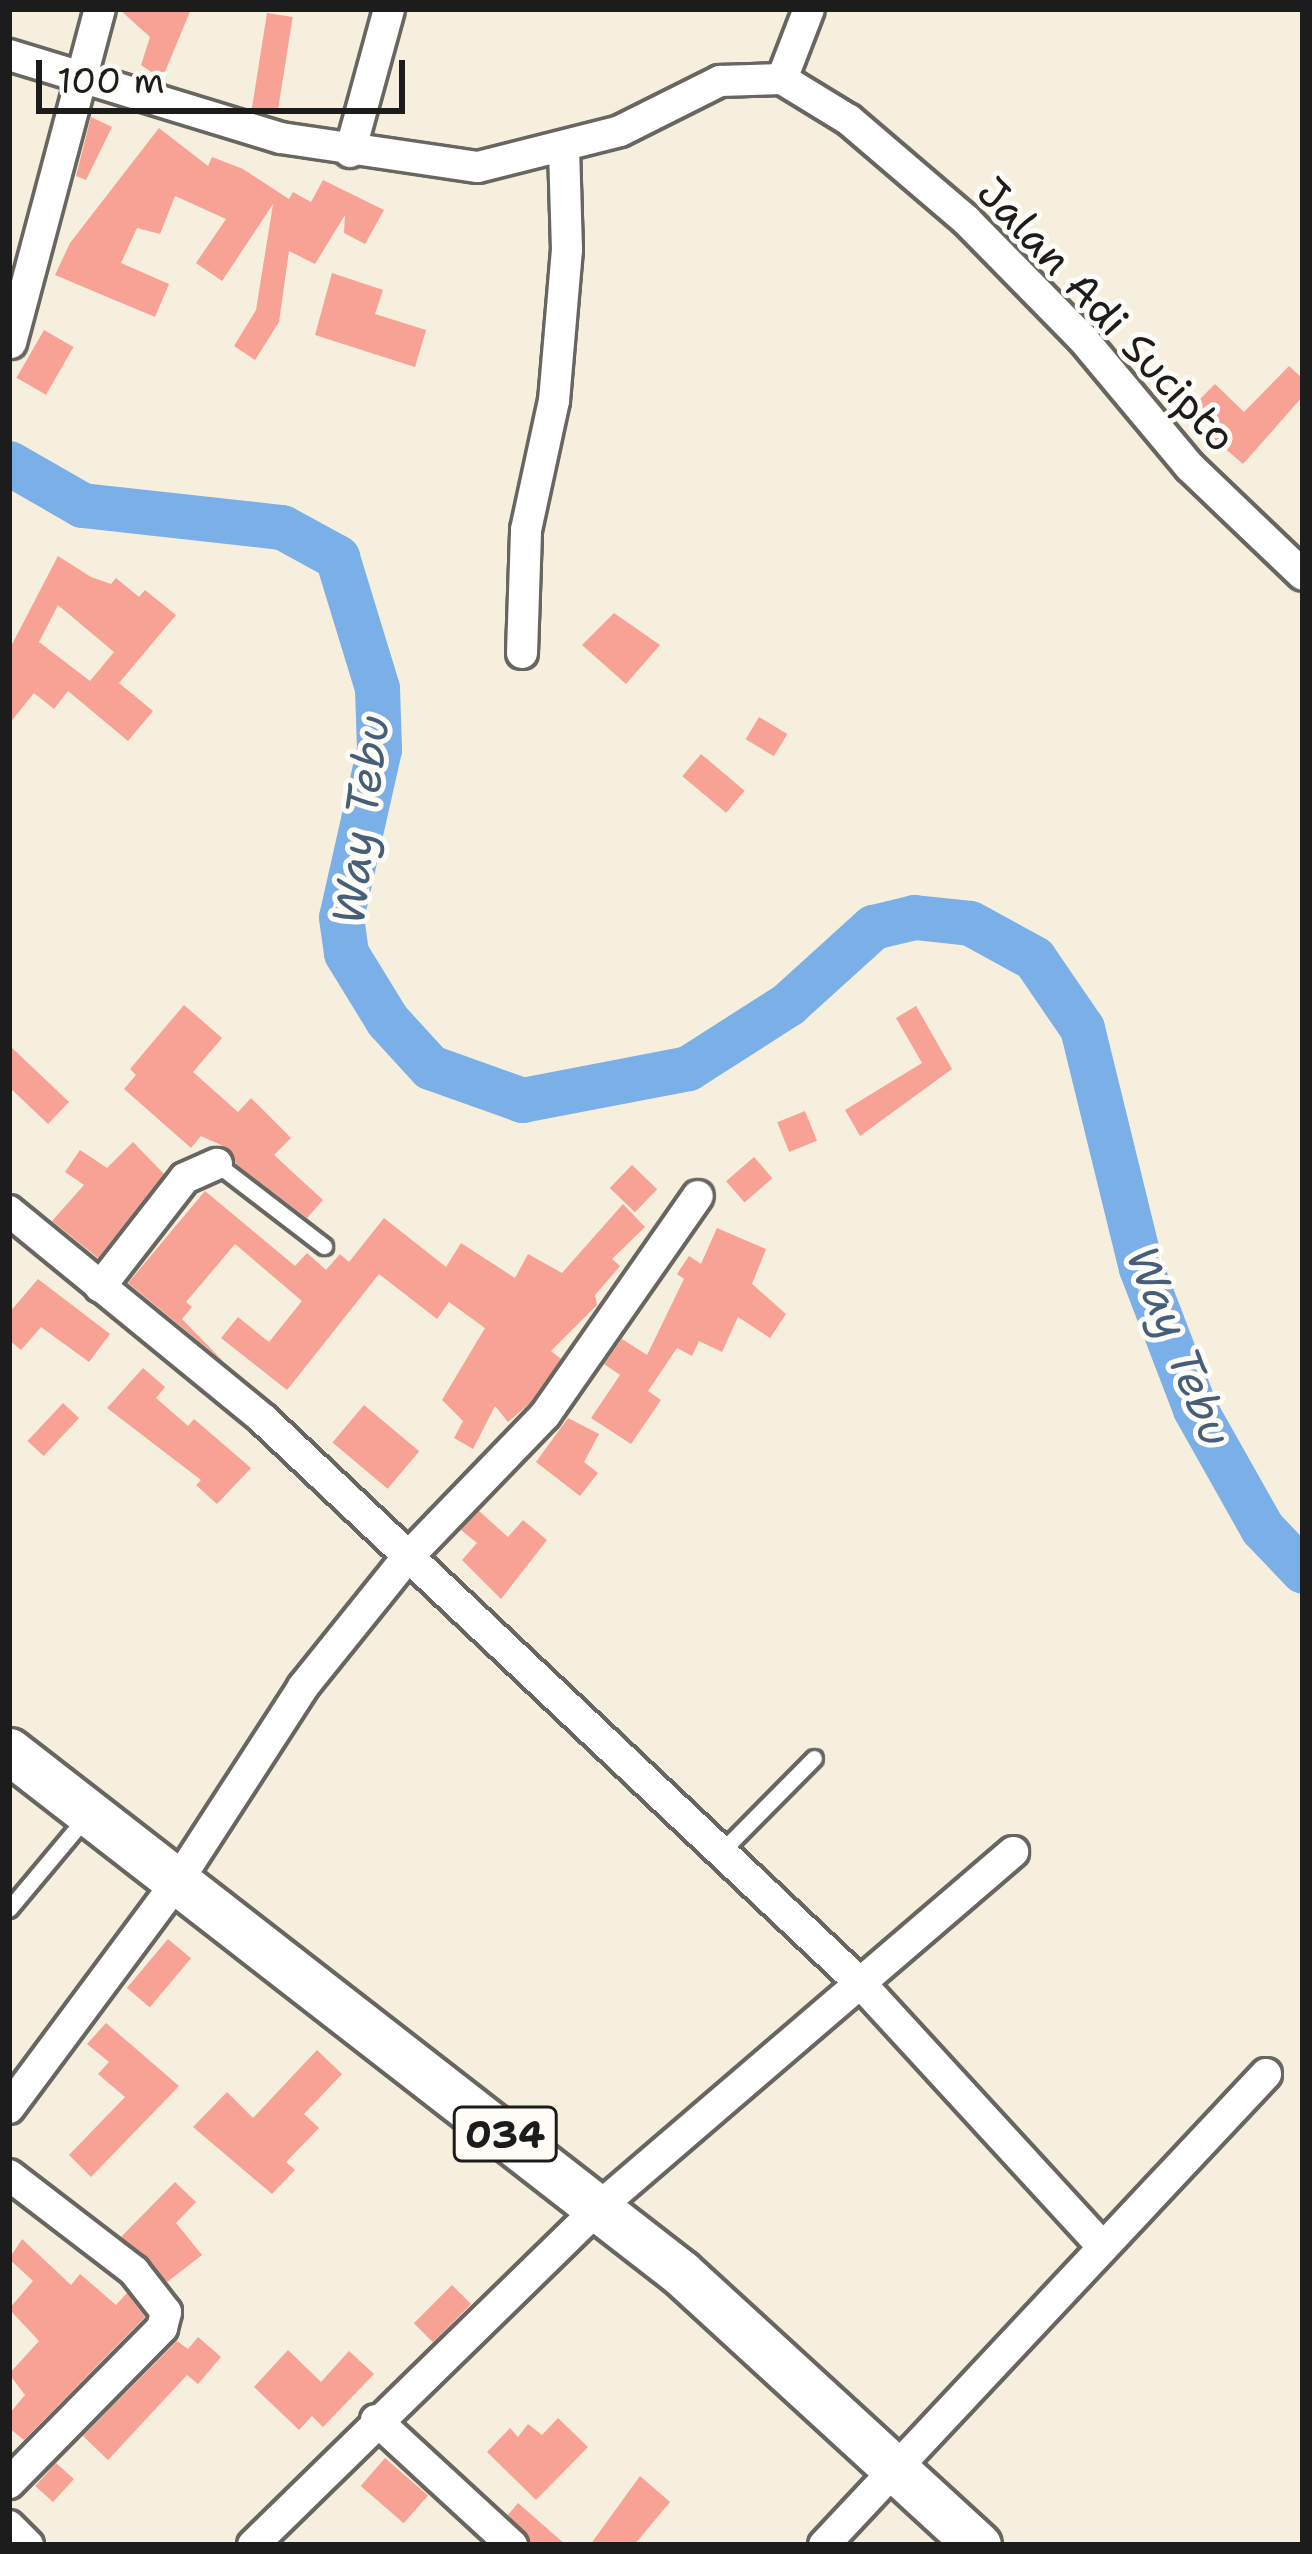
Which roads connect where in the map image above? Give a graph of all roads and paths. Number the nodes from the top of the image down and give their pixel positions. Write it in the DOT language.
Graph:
graph roads {
  1 [pos="100,9"];
  2 [pos="388,9"];
  3 [pos="809,9"];
  4 [pos="9,55"];
  5 [pos="82,79"];
  6 [pos="782,80"];
  7 [pos="564,151"];
  8 [pos="350,152"];
  9 [pos="11,343"];
  10 [pos="1303,575"];
  11 [pos="522,653"];
  12 [pos="217,1164"];
  13 [pos="698,1196"];
  14 [pos="9,1211"];
  15 [pos="324,1246"];
  16 [pos="100,1288"];
  17 [pos="406,1559"];
  18 [pos="9,1751"];
  19 [pos="814,1758"];
  20 [pos="91,1811"];
  21 [pos="1013,1852"];
  22 [pos="718,1855"];
  23 [pos="179,1879"];
  24 [pos="9,1910"];
  25 [pos="862,1985"];
  26 [pos="1266,2074"];
  27 [pos="9,2108"];
  28 [pos="9,2175"];
  29 [pos="598,2208"];
  30 [pos="1103,2247"];
  31 [pos="376,2420"];
  32 [pos="898,2466"];
  33 [pos="9,2483"];
  34 [pos="9,2526"];
  35 [pos="28,2545"];
  36 [pos="254,2545"];
  37 [pos="512,2545"];
  38 [pos="824,2545"];
  39 [pos="977,2545"];
  1 -- 5 [label="street"];
  2 -- 8 [label="street"];
  3 -- 6 [label="street"];
  4 -- 5 [label="street"];
  5 -- 8 [label="street"];
  5 -- 9 [label="street"];
  6 -- 7 [label="street"];
  6 -- 10 [label="street, Jalan Adi Sucipto"];
  7 -- 8 [label="street"];
  7 -- 11 [label="street"];
  12 -- 15 [label="lane"];
  12 -- 16 [label="street"];
  13 -- 17 [label="street"];
  14 -- 16 [label="street"];
  16 -- 17 [label="street"];
  17 -- 22 [label="street"];
  17 -- 23 [label="street"];
  18 -- 20 [label="main road, 034"];
  19 -- 22 [label="lane"];
  20 -- 23 [label="main road, 034"];
  20 -- 24 [label="lane"];
  21 -- 25 [label="street"];
  22 -- 25 [label="street"];
  23 -- 27 [label="street"];
  23 -- 29 [label="main road, 034"];
  25 -- 29 [label="street"];
  25 -- 30 [label="street"];
  26 -- 30 [label="street"];
  28 -- 33 [label="street"];
  29 -- 31 [label="street"];
  29 -- 32 [label="main road, 034"];
  30 -- 32 [label="street"];
  31 -- 36 [label="street"];
  31 -- 37 [label="street"];
  32 -- 38 [label="street"];
  32 -- 39 [label="main road, 034"];
  34 -- 35 [label="street"];
}
